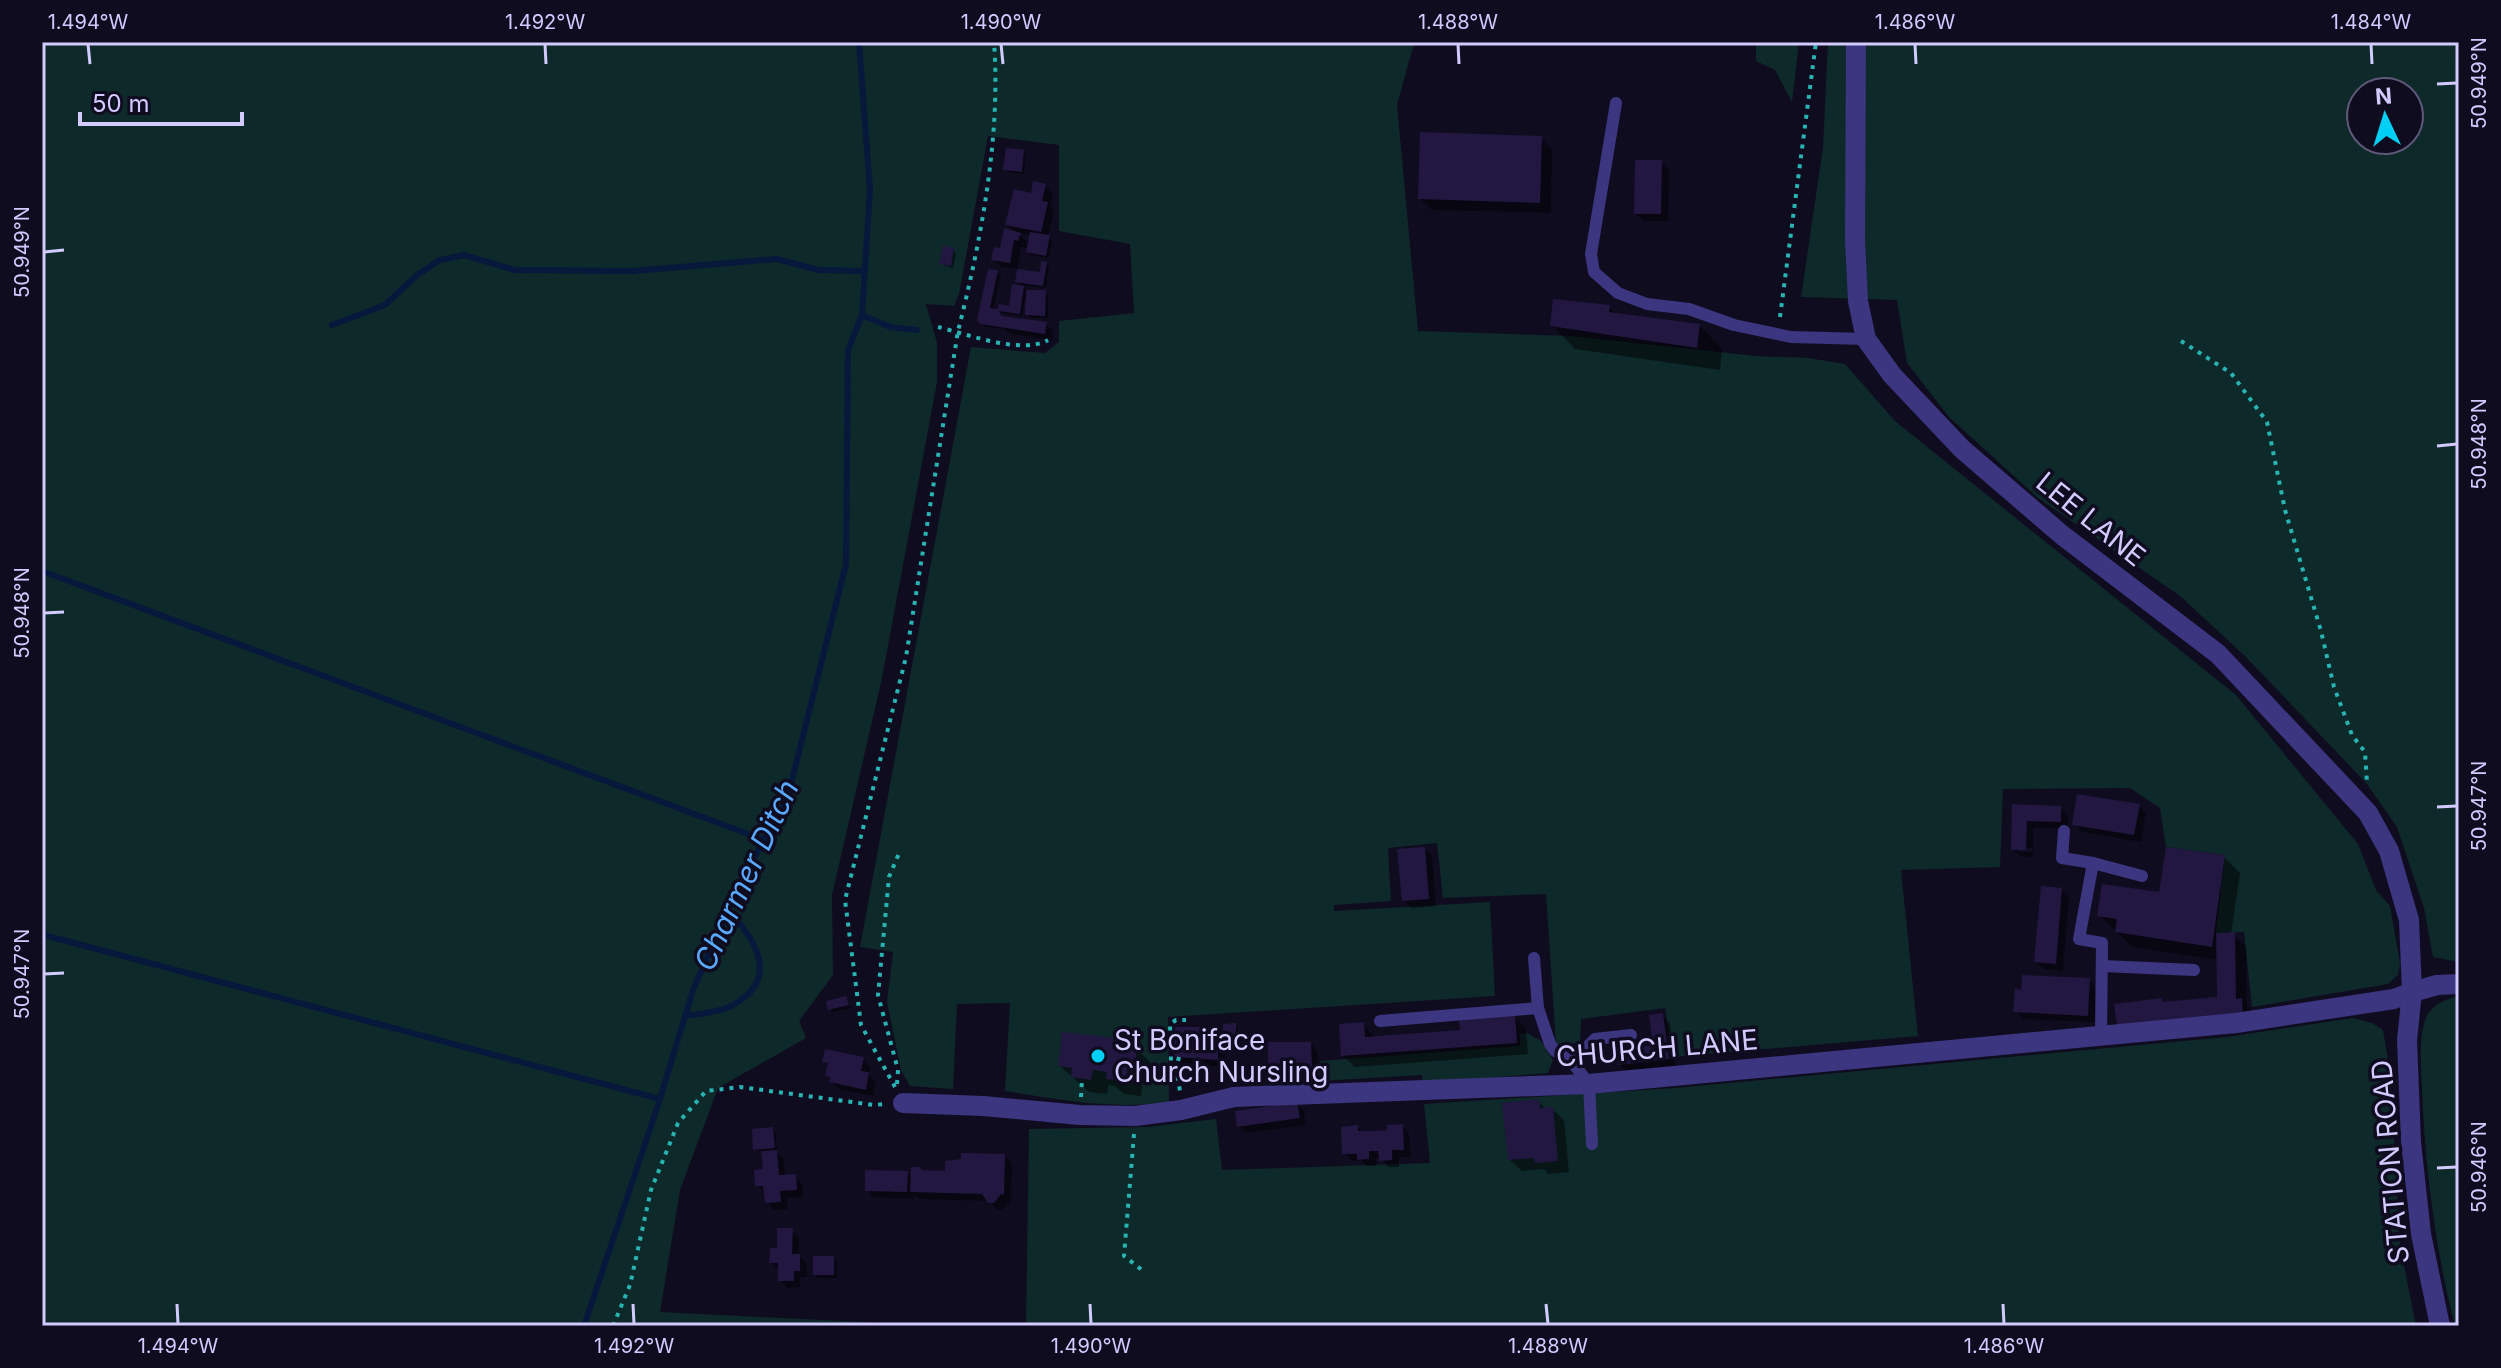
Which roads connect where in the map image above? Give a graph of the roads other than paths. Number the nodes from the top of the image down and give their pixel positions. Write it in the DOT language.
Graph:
graph roads {
  1 [pos="1856,42"];
  2 [pos="1616,103"];
  3 [pos="1866,339"];
  4 [pos="2064,831"];
  5 [pos="2093,863"];
  6 [pos="2142,876"];
  7 [pos="1534,958"];
  8 [pos="2102,966"];
  9 [pos="2194,970"];
  10 [pos="2459,984"];
  11 [pos="2412,992"];
  12 [pos="1538,1008"];
  13 [pos="1380,1021"];
  14 [pos="1631,1035"];
  15 [pos="2101,1037"];
  16 [pos="1572,1062"];
  17 [pos="1589,1084"];
  18 [pos="903,1103"];
  19 [pos="1592,1144"];
  20 [pos="2440,1326"];
  1 -- 3 [label="street, LEE LANE"];
  2 -- 3 [label="lane"];
  3 -- 11 [label="street, LEE LANE"];
  4 -- 5 [label="lane"];
  5 -- 6 [label="lane"];
  5 -- 8 [label="lane"];
  7 -- 12 [label="lane"];
  8 -- 9 [label="lane"];
  8 -- 15 [label="lane"];
  10 -- 11 [label="street, CHURCH LANE"];
  11 -- 15 [label="street, CHURCH LANE"];
  11 -- 20 [label="street, STATION ROAD"];
  12 -- 13 [label="lane"];
  12 -- 16 [label="lane"];
  14 -- 16 [label="lane"];
  15 -- 17 [label="street, CHURCH LANE"];
  16 -- 17 [label="lane"];
  17 -- 18 [label="street, CHURCH LANE"];
  17 -- 19 [label="lane"];
}
